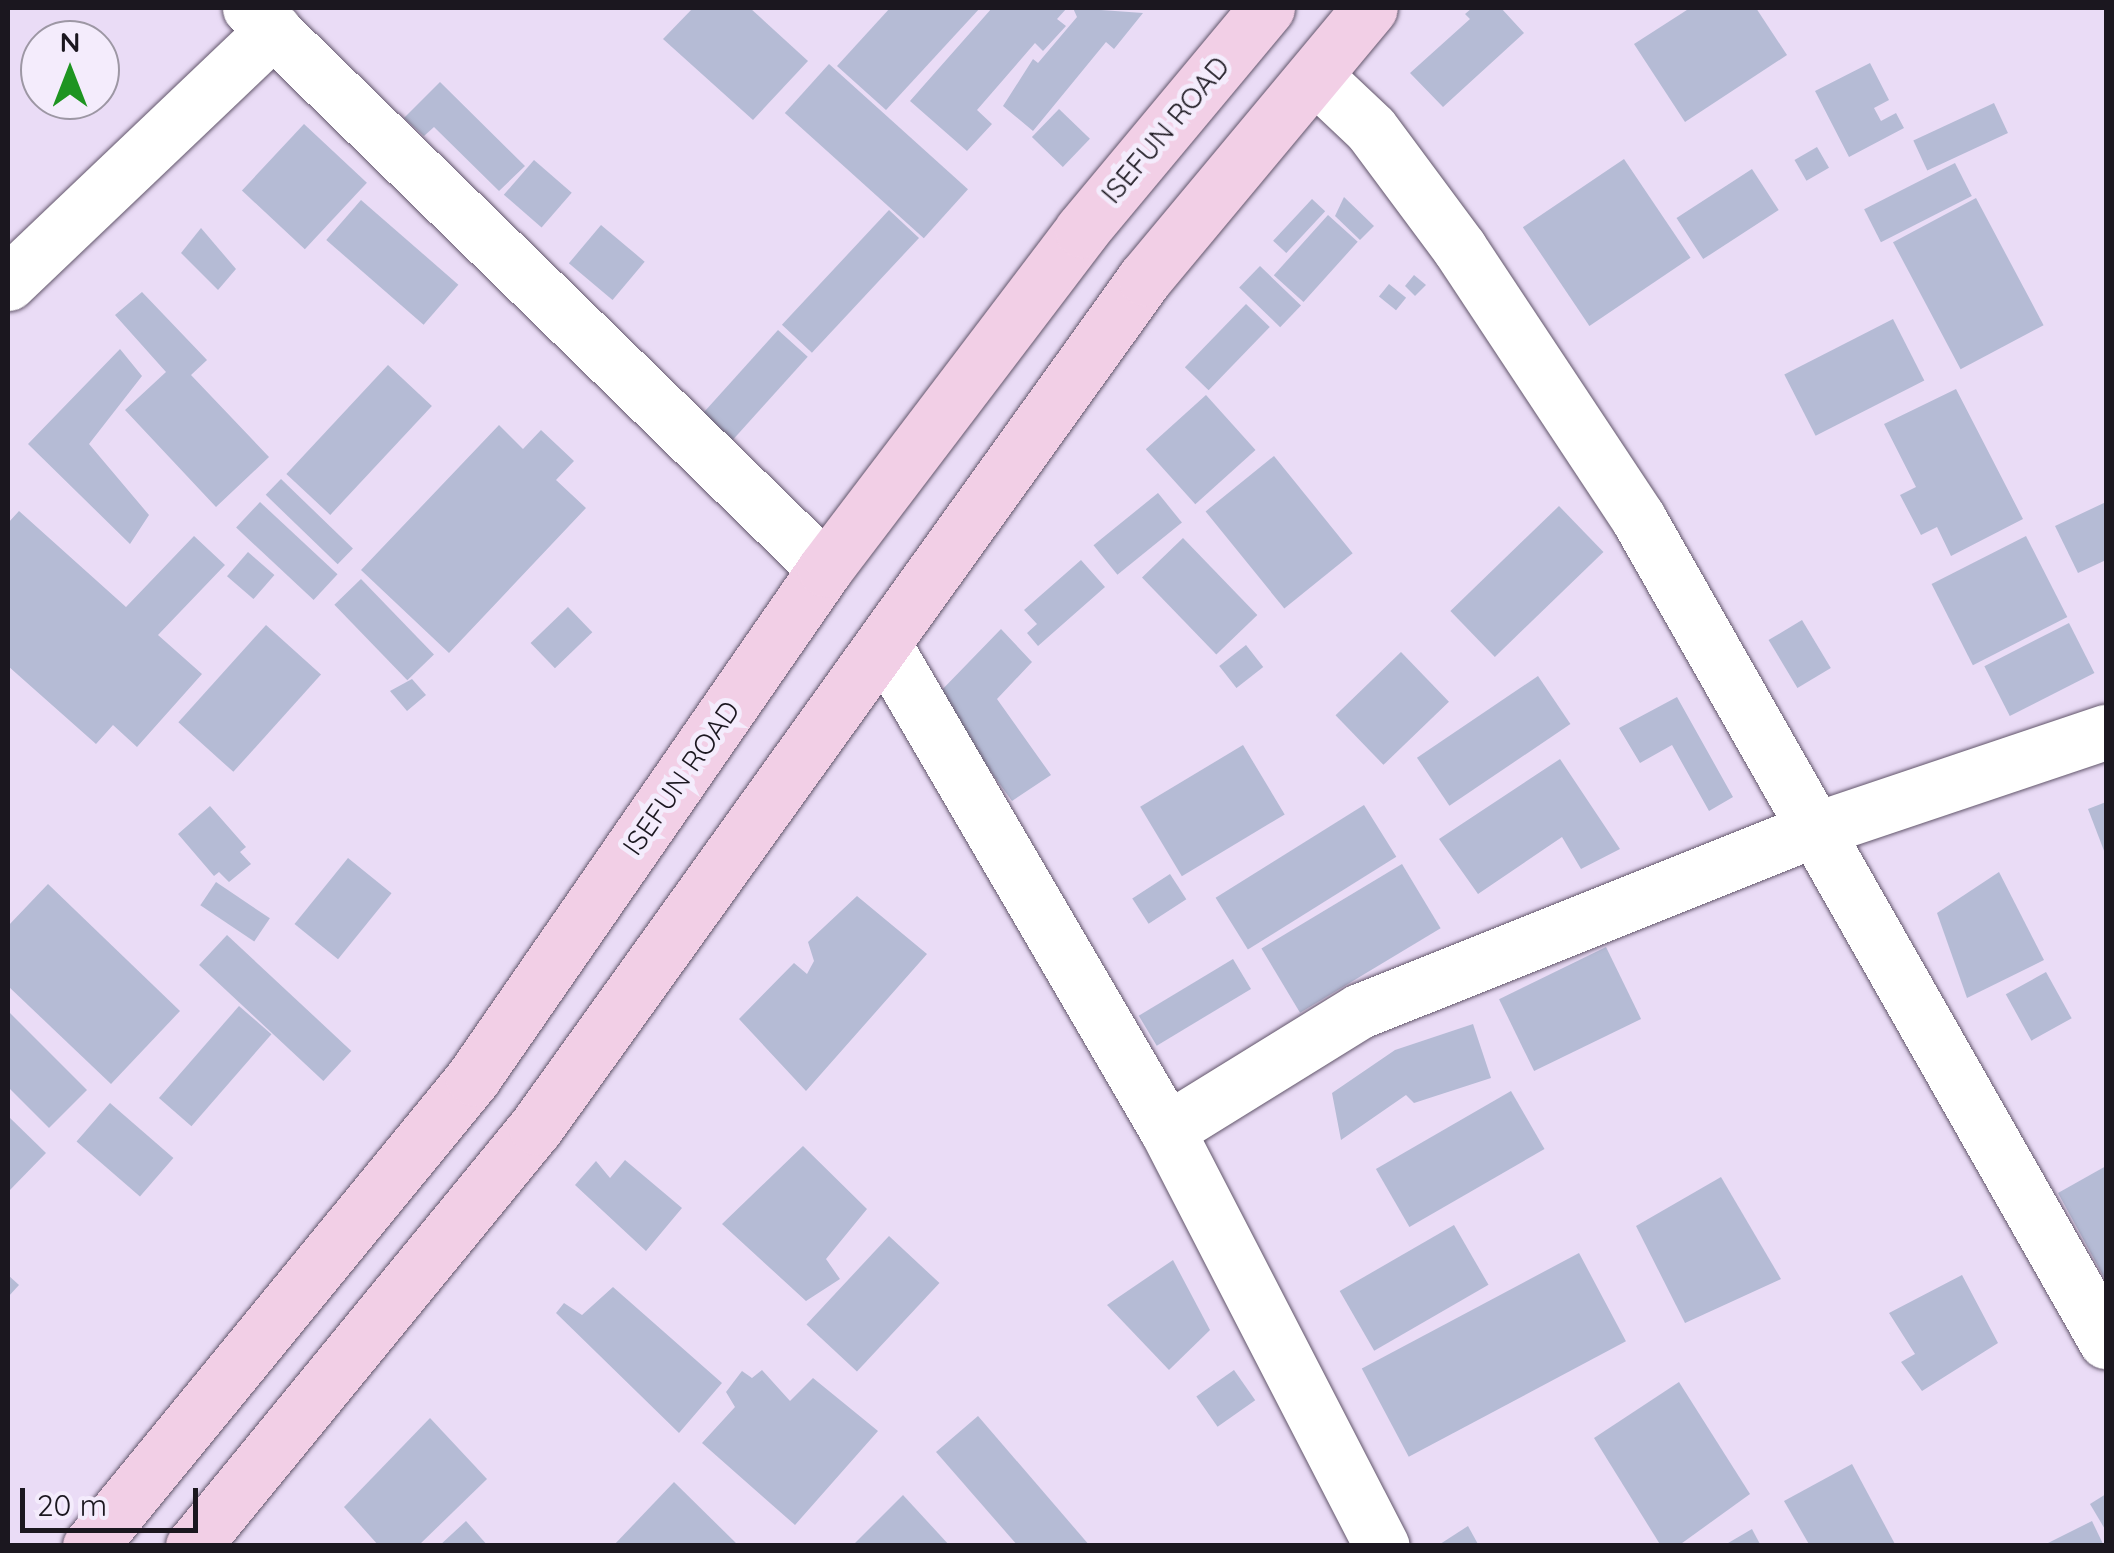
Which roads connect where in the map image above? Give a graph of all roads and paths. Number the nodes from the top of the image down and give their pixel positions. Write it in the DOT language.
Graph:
graph roads {
  1 [pos="1267,8"];
  2 [pos="1370,8"];
  3 [pos="262,19"];
  4 [pos="1317,78"];
  5 [pos="8,283"];
  6 [pos="826,569"];
  7 [pos="884,645"];
  8 [pos="2106,732"];
  9 [pos="1811,832"];
  10 [pos="1167,1130"];
  11 [pos="2106,1342"];
  12 [pos="1375,1542"];
  13 [pos="90,1546"];
  14 [pos="194,1546"];
  1 -- 6 [label="street, ISEFUN ROAD"];
  2 -- 4 [label="street"];
  3 -- 5 [label="street"];
  3 -- 6 [label="street"];
  4 -- 7 [label="street"];
  4 -- 9 [label="street"];
  6 -- 13 [label="street, ISEFUN ROAD"];
  7 -- 10 [label="street"];
  7 -- 14 [label="street"];
  8 -- 9 [label="street"];
  9 -- 10 [label="street"];
  9 -- 11 [label="street"];
  10 -- 12 [label="street"];
}
